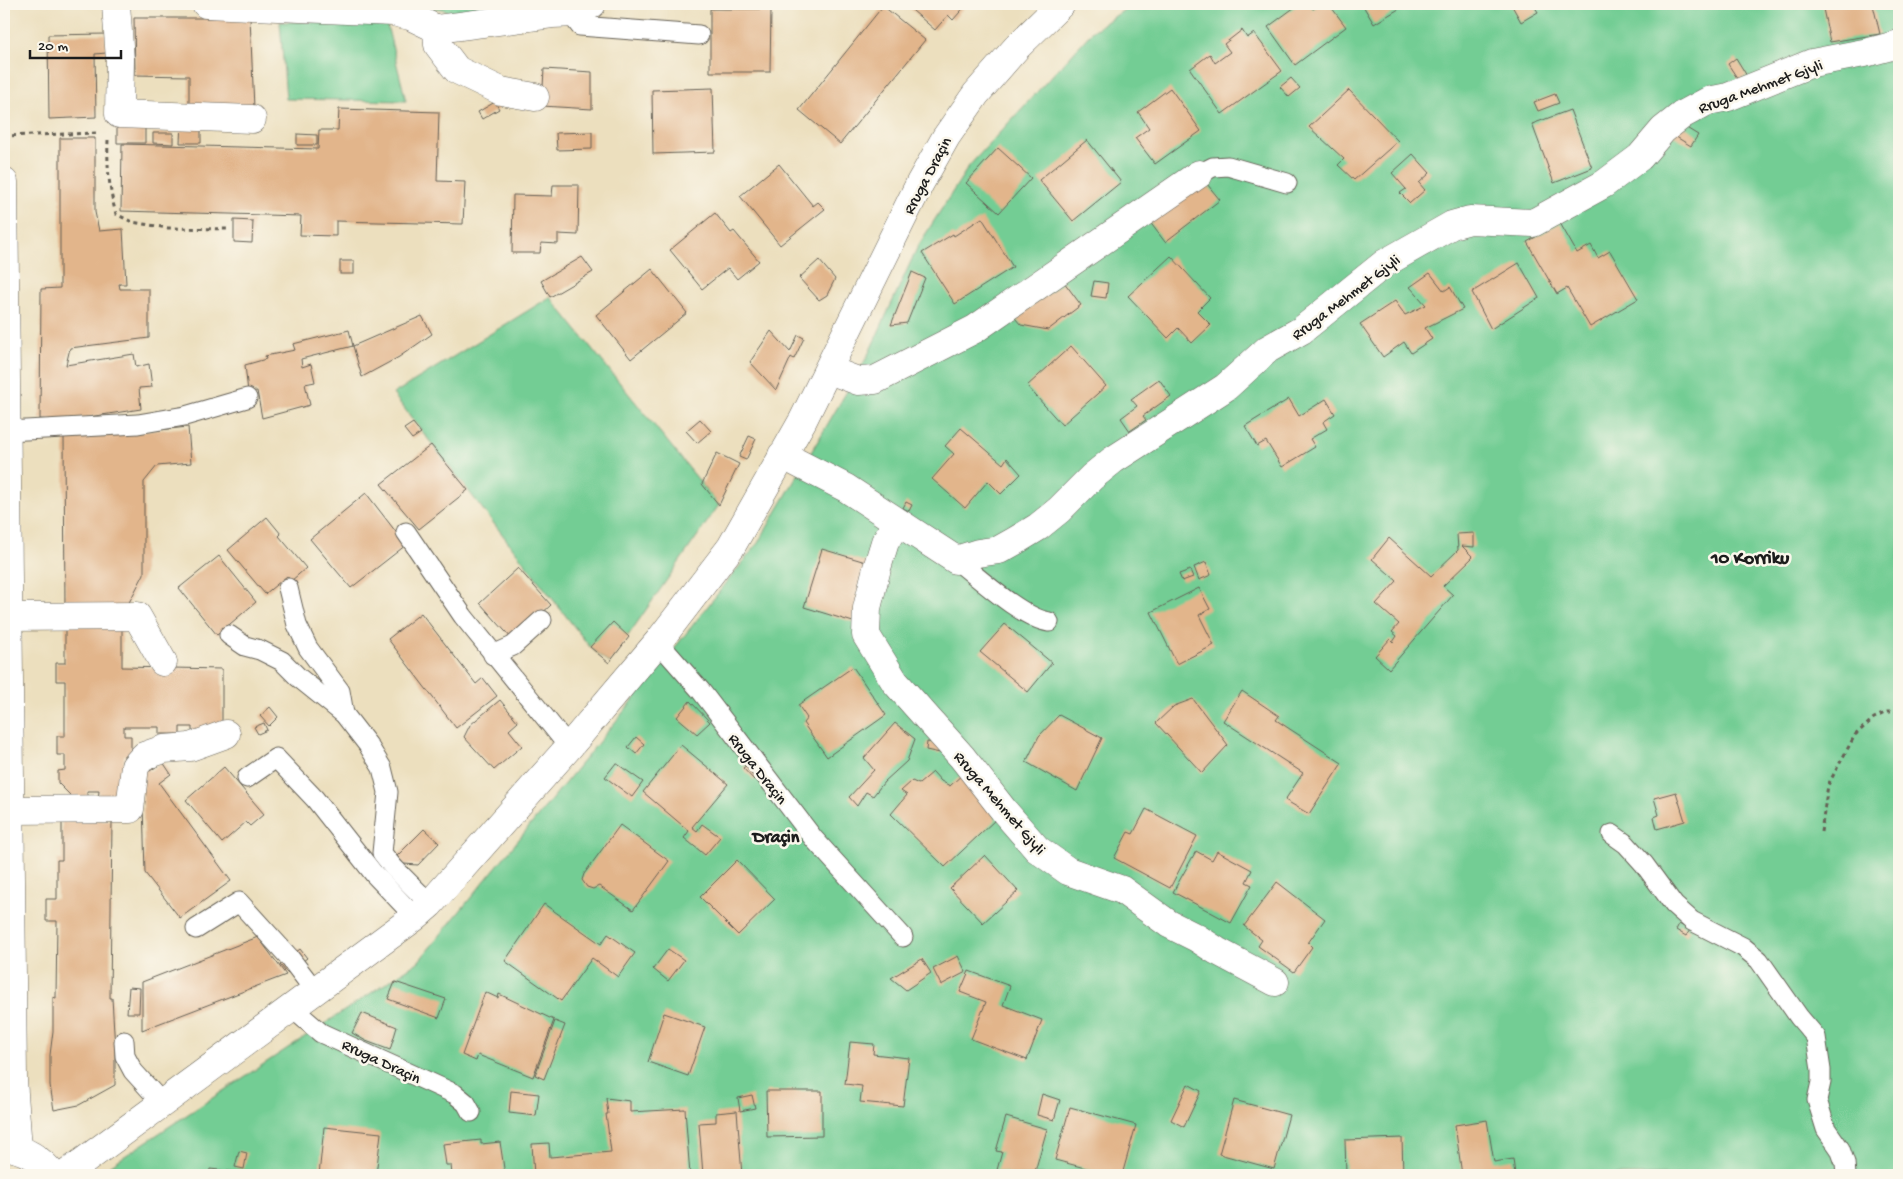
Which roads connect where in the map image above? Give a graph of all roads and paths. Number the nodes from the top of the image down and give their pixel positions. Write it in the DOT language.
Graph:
graph roads {
  1 [pos="116,4"];
  2 [pos="206,4"];
  3 [pos="1061,4"];
  4 [pos="582,9"];
  5 [pos="437,29"];
  6 [pos="699,35"];
  7 [pos="1899,44"];
  8 [pos="535,97"];
  9 [pos="252,119"];
  10 [pos="108,132"];
  11 [pos="99,133"];
  12 [pos="4,136"];
  13 [pos="1199,174"];
  14 [pos="4,182"];
  15 [pos="1287,183"];
  16 [pos="228,229"];
  17 [pos="829,370"];
  18 [pos="247,398"];
  19 [pos="7,431"];
  20 [pos="782,455"];
  21 [pos="897,522"];
  22 [pos="406,532"];
  23 [pos="956,560"];
  24 [pos="288,588"];
  25 [pos="8,618"];
  26 [pos="542,620"];
  27 [pos="1049,622"];
  28 [pos="229,635"];
  29 [pos="658,642"];
  30 [pos="493,655"];
  31 [pos="163,662"];
  32 [pos="1899,712"];
  33 [pos="344,714"];
  34 [pos="226,734"];
  35 [pos="569,747"];
  36 [pos="247,778"];
  37 [pos="11,810"];
  38 [pos="1821,832"];
  39 [pos="1612,834"];
  40 [pos="423,911"];
  41 [pos="196,929"];
  42 [pos="903,937"];
  43 [pos="1276,982"];
  44 [pos="315,991"];
  45 [pos="292,1008"];
  46 [pos="124,1041"];
  47 [pos="162,1103"];
  48 [pos="471,1112"];
  49 [pos="11,1148"];
  50 [pos="52,1175"];
  51 [pos="65,1175"];
  52 [pos="1846,1175"];
  1 -- 9 [label="street"];
  2 -- 5 [label="street"];
  3 -- 17 [label="street, Rruga Draçin"];
  4 -- 5 [label="street"];
  4 -- 6 [label="lane"];
  5 -- 8 [label="street"];
  7 -- 23 [label="street, Rruga Mehmet Gjyli"];
  10 -- 16 [label="path"];
  11 -- 12 [label="path"];
  13 -- 15 [label="lane"];
  13 -- 17 [label="street"];
  14 -- 19 [label="street"];
  17 -- 20 [label="street, Rruga Draçin"];
  18 -- 19 [label="lane"];
  19 -- 25 [label="street"];
  20 -- 21 [label="street"];
  20 -- 29 [label="street, Rruga Draçin"];
  21 -- 23 [label="street"];
  21 -- 43 [label="street, Rruga Mehmet Gjyli"];
  22 -- 30 [label="lane"];
  23 -- 27 [label="lane"];
  24 -- 33 [label="lane"];
  25 -- 31 [label="street"];
  25 -- 37 [label="street"];
  26 -- 30 [label="lane"];
  28 -- 33 [label="lane"];
  29 -- 35 [label="street, Rruga Draçin"];
  29 -- 42 [label="lane, Rruga Draçin"];
  30 -- 35 [label="lane"];
  32 -- 38 [label="path"];
  33 -- 40 [label="lane"];
  34 -- 37 [label="street"];
  35 -- 40 [label="street, Rruga Draçin"];
  36 -- 40 [label="lane"];
  37 -- 49 [label="street"];
  39 -- 52 [label="lane"];
  40 -- 44 [label="street, Rruga Draçin"];
  41 -- 44 [label="lane"];
  44 -- 45 [label="street, Rruga Draçin"];
  45 -- 47 [label="street, Rruga Draçin"];
  45 -- 48 [label="lane, Rruga Draçin"];
  46 -- 47 [label="lane"];
  47 -- 51 [label="street, Rruga Draçin"];
  49 -- 50 [label="street"];
}
